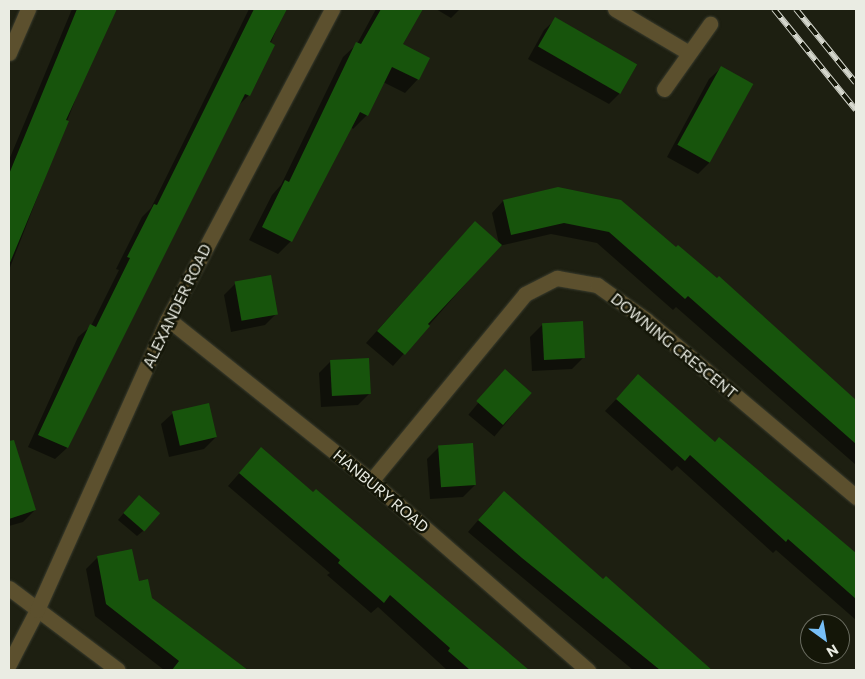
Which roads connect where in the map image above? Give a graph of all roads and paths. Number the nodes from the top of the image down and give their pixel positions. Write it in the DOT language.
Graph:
graph roads {
  1 [pos="28,9"];
  2 [pos="332,9"];
  3 [pos="615,9"];
  4 [pos="710,24"];
  5 [pos="9,53"];
  6 [pos="689,53"];
  7 [pos="664,89"];
  8 [pos="168,319"];
  9 [pos="371,481"];
  10 [pos="856,497"];
  11 [pos="9,588"];
  12 [pos="37,610"];
  13 [pos="9,664"];
  14 [pos="118,670"];
  15 [pos="588,670"];
  1 -- 5 [label="street"];
  2 -- 8 [label="street, ALEXANDER ROAD"];
  3 -- 6 [label="street"];
  4 -- 6 [label="street"];
  6 -- 7 [label="street"];
  8 -- 9 [label="street, HANBURY ROAD"];
  8 -- 12 [label="street, ALEXANDER ROAD"];
  9 -- 10 [label="street, DOWNING CRESCENT"];
  9 -- 15 [label="street, HANBURY ROAD"];
  11 -- 12 [label="street"];
  12 -- 13 [label="street, ALEXANDER ROAD"];
  12 -- 14 [label="street"];
}
